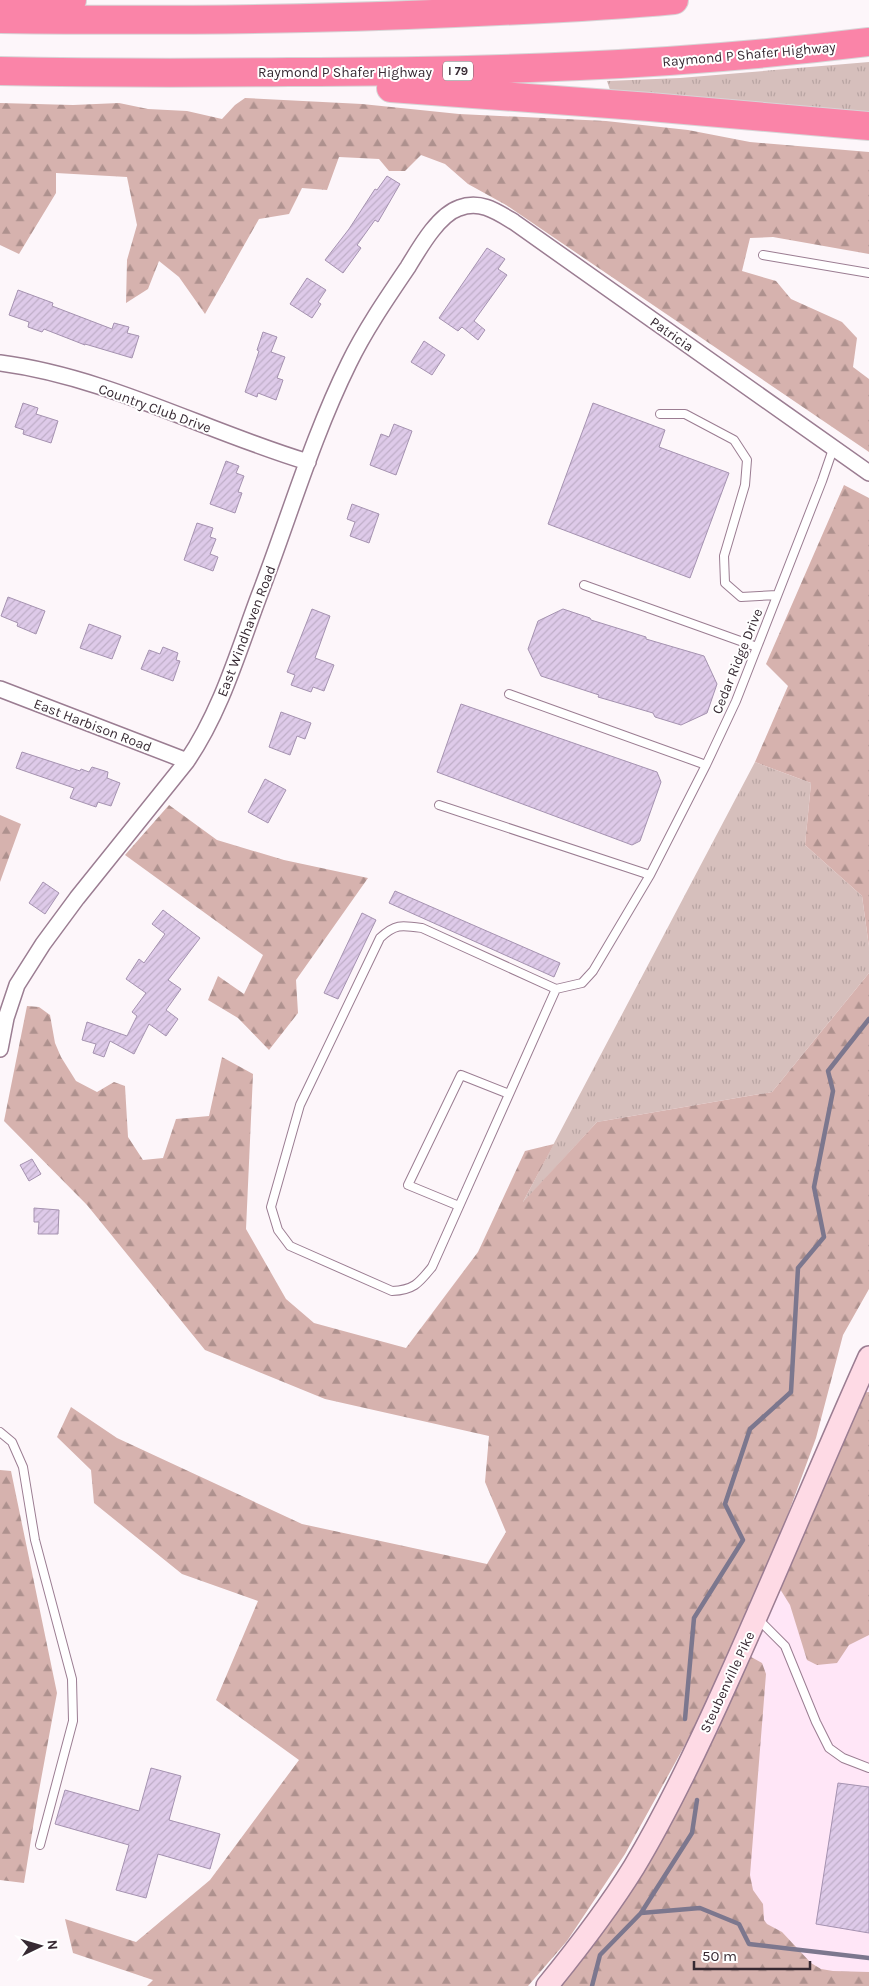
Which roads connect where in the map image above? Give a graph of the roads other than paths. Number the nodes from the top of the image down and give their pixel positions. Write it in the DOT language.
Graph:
graph roads {
  1 [pos="72,0"];
  2 [pos="674,0"];
  3 [pos="0,1"];
  4 [pos="0,19"];
  5 [pos="869,42"];
  6 [pos="0,71"];
  7 [pos="45,72"];
  8 [pos="869,126"];
  9 [pos="471,204"];
  10 [pos="763,255"];
  11 [pos="869,273"];
  12 [pos="0,363"];
  13 [pos="660,414"];
  14 [pos="833,449"];
  15 [pos="308,462"];
  16 [pos="869,473"];
  17 [pos="584,585"];
  18 [pos="777,595"];
  19 [pos="757,647"];
  20 [pos="0,689"];
  21 [pos="509,694"];
  22 [pos="187,761"];
  23 [pos="706,765"];
  24 [pos="439,805"];
  25 [pos="650,875"];
  26 [pos="556,989"];
  27 [pos="0,1050"];
  28 [pos="509,1094"];
  29 [pos="459,1206"];
  30 [pos="869,1357"];
  31 [pos="0,1432"];
  32 [pos="756,1617"];
  33 [pos="869,1768"];
  34 [pos="40,1845"];
  35 [pos="547,1986"];
  1 -- 3 [label="highway"];
  2 -- 4 [label="highway"];
  5 -- 7 [label="highway, Raymond P Shafer Highway / I 79"];
  6 -- 7 [label="highway, Raymond P Shafer Highway / I 79"];
  7 -- 8 [label="highway"];
  9 -- 14 [label="street, Patricia"];
  9 -- 15 [label="street, East Windhaven Road"];
  10 -- 11 [label="lane"];
  12 -- 15 [label="street, Country Club Drive"];
  13 -- 18 [label="lane"];
  14 -- 16 [label="street, Patricia"];
  14 -- 18 [label="lane, Cedar Ridge Drive"];
  15 -- 22 [label="street, East Windhaven Road"];
  17 -- 19 [label="lane"];
  18 -- 19 [label="lane, Cedar Ridge Drive"];
  19 -- 23 [label="lane, Cedar Ridge Drive"];
  20 -- 22 [label="street, East Harbison Road"];
  21 -- 23 [label="lane"];
  22 -- 27 [label="street, East Windhaven Road"];
  23 -- 25 [label="lane, Cedar Ridge Drive"];
  24 -- 25 [label="lane"];
  25 -- 26 [label="lane, Cedar Ridge Drive"];
  26 -- 28 [label="lane"];
  26 -- 29 [label="lane"];
  28 -- 29 [label="lane"];
  28 -- 29 [label="lane"];
  30 -- 32 [label="main road, Steubenville Pike"];
  31 -- 34 [label="lane"];
  32 -- 33 [label="lane"];
  32 -- 35 [label="main road, Steubenville Pike"];
}
